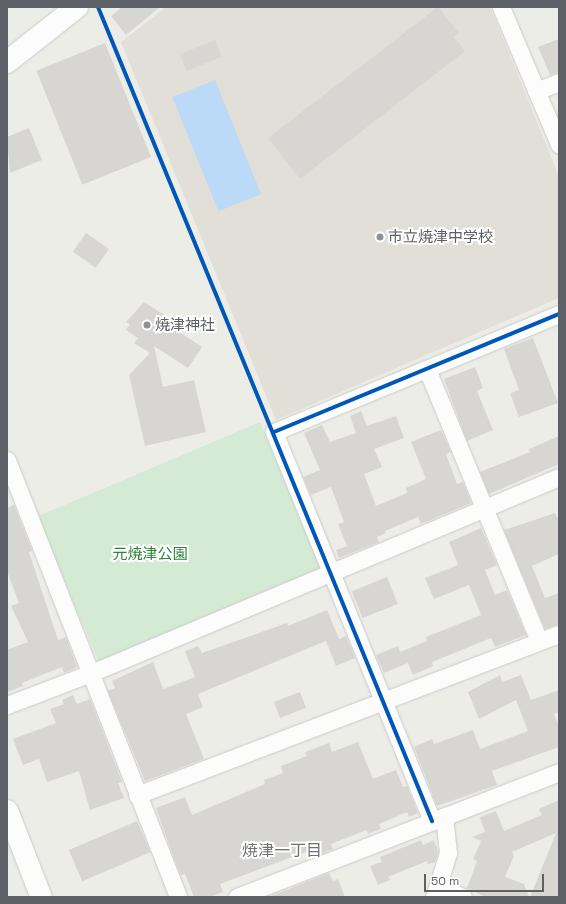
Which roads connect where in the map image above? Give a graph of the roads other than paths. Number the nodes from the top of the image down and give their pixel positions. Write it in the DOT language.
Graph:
graph roads {
  1 [pos="76,7"];
  2 [pos="501,7"];
  3 [pos="7,62"];
  4 [pos="559,82"];
  5 [pos="536,91"];
  6 [pos="559,144"];
  7 [pos="559,314"];
  8 [pos="427,369"];
  9 [pos="7,460"];
  10 [pos="559,477"];
  11 [pos="483,510"];
  12 [pos="331,574"];
  13 [pos="559,634"];
  14 [pos="539,641"];
  15 [pos="91,674"];
  16 [pos="382,701"];
  17 [pos="7,704"];
  18 [pos="559,772"];
  19 [pos="137,795"];
  20 [pos="7,810"];
  21 [pos="438,819"];
  22 [pos="436,892"];
  23 [pos="41,897"];
  24 [pos="178,897"];
  25 [pos="237,897"];
  26 [pos="463,897"];
  1 -- 3 [label="main road"];
  2 -- 5 [label="street"];
  4 -- 5 [label="street"];
  5 -- 6 [label="street"];
  7 -- 8 [label="street"];
  8 -- 11 [label="street"];
  8 -- 12 [label="street"];
  9 -- 15 [label="street"];
  10 -- 11 [label="street"];
  11 -- 12 [label="street"];
  11 -- 14 [label="street"];
  12 -- 15 [label="street"];
  12 -- 16 [label="street"];
  13 -- 14 [label="street"];
  14 -- 16 [label="street"];
  15 -- 17 [label="street"];
  15 -- 19 [label="street"];
  16 -- 19 [label="street"];
  16 -- 21 [label="street"];
  18 -- 21 [label="street"];
  19 -- 24 [label="street"];
  20 -- 23 [label="street"];
  21 -- 22 [label="street"];
  21 -- 25 [label="street"];
  22 -- 26 [label="street"];
}
